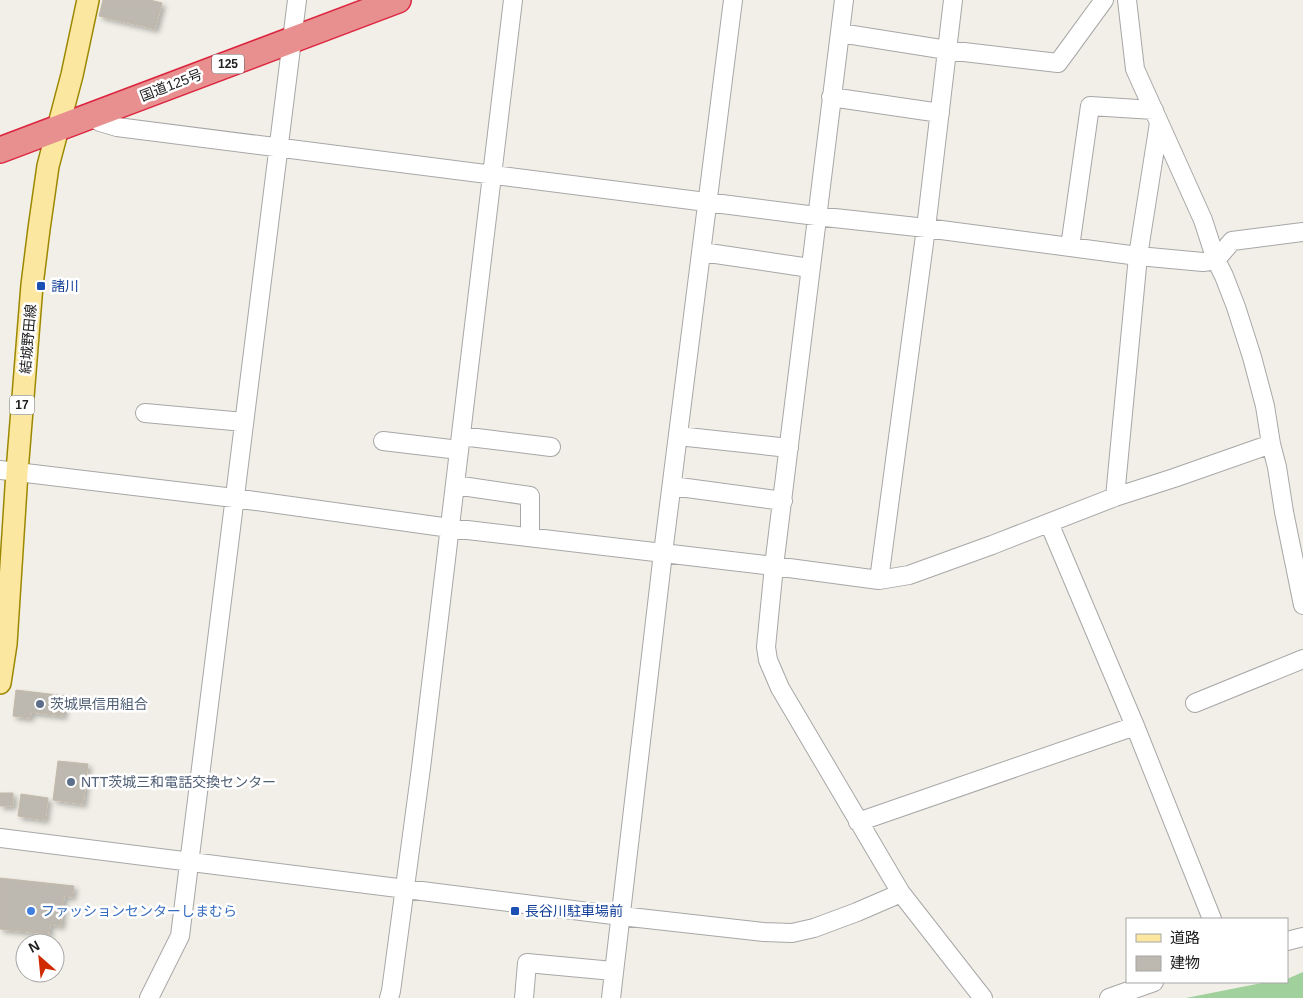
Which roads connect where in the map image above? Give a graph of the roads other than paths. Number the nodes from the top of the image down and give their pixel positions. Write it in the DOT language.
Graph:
graph roads {
  1 [pos="88,0"];
  2 [pos="297,0"];
  3 [pos="398,0"];
  4 [pos="513,0"];
  5 [pos="733,0"];
  6 [pos="844,0"];
  7 [pos="953,0"];
  8 [pos="1104,0"];
  9 [pos="1127,0"];
  10 [pos="840,33"];
  11 [pos="290,40"];
  12 [pos="947,50"];
  13 [pos="832,97"];
  14 [pos="940,113"];
  15 [pos="90,116"];
  16 [pos="1157,117"];
  17 [pos="58,127"];
  18 [pos="279,147"];
  19 [pos="0,150"];
  20 [pos="492,174"];
  21 [pos="708,202"];
  22 [pos="816,216"];
  23 [pos="926,228"];
  24 [pos="1303,232"];
  25 [pos="1070,246"];
  26 [pos="702,252"];
  27 [pos="1138,256"];
  28 [pos="1216,260"];
  29 [pos="810,268"];
  30 [pos="145,413"];
  31 [pos="244,422"];
  32 [pos="678,436"];
  33 [pos="383,441"];
  34 [pos="460,443"];
  35 [pos="1271,444"];
  36 [pos="551,447"];
  37 [pos="789,448"];
  38 [pos="8,471"];
  39 [pos="455,485"];
  40 [pos="672,486"];
  41 [pos="1115,496"];
  42 [pos="234,498"];
  43 [pos="783,501"];
  44 [pos="1049,523"];
  45 [pos="450,528"];
  46 [pos="530,537"];
  47 [pos="1298,550"];
  48 [pos="664,552"];
  49 [pos="774,566"];
  50 [pos="879,580"];
  51 [pos="1303,605"];
  52 [pos="1303,659"];
  53 [pos="0,684"];
  54 [pos="1195,704"];
  55 [pos="1135,726"];
  56 [pos="858,822"];
  57 [pos="0,838"];
  58 [pos="190,861"];
  59 [pos="405,889"];
  60 [pos="901,894"];
  61 [pos="621,916"];
  62 [pos="1212,918"];
  63 [pos="1303,937"];
  64 [pos="1288,941"];
  65 [pos="613,971"];
  66 [pos="1151,983"];
  67 [pos="149,998"];
  68 [pos="389,998"];
  69 [pos="524,998"];
  70 [pos="611,998"];
  71 [pos="983,998"];
  72 [pos="1109,998"];
  1 -- 17 [label="main road, 結城野田線 / 17"];
  2 -- 11 [label="street"];
  3 -- 11 [label="highway, 国道125号 / 125"];
  4 -- 20 [label="street"];
  5 -- 21 [label="street"];
  6 -- 10 [label="street"];
  7 -- 12 [label="street"];
  8 -- 12 [label="street"];
  9 -- 16 [label="street"];
  10 -- 12 [label="street"];
  10 -- 13 [label="street"];
  11 -- 15 [label="highway, 国道125号 / 125"];
  11 -- 18 [label="street"];
  12 -- 14 [label="street"];
  13 -- 14 [label="street"];
  13 -- 22 [label="street"];
  14 -- 23 [label="street"];
  15 -- 17 [label="highway, 国道125号 / 125"];
  15 -- 18 [label="street"];
  16 -- 25 [label="street"];
  16 -- 27 [label="street"];
  16 -- 28 [label="street"];
  17 -- 19 [label="highway, 国道125号 / 125"];
  17 -- 38 [label="main road, 結城野田線 / 17"];
  18 -- 20 [label="street"];
  18 -- 31 [label="street"];
  20 -- 21 [label="street"];
  20 -- 34 [label="street"];
  21 -- 22 [label="street"];
  21 -- 26 [label="street"];
  22 -- 23 [label="street"];
  22 -- 29 [label="street"];
  23 -- 25 [label="street"];
  23 -- 50 [label="street"];
  24 -- 28 [label="street"];
  25 -- 27 [label="street"];
  26 -- 29 [label="street"];
  26 -- 32 [label="street"];
  27 -- 28 [label="street"];
  27 -- 41 [label="street"];
  28 -- 35 [label="street"];
  29 -- 37 [label="street"];
  30 -- 31 [label="street"];
  31 -- 42 [label="street"];
  32 -- 37 [label="street"];
  32 -- 40 [label="street"];
  33 -- 34 [label="street"];
  34 -- 36 [label="street"];
  34 -- 39 [label="street"];
  35 -- 41 [label="street"];
  35 -- 47 [label="street"];
  37 -- 43 [label="street"];
  38 -- 42 [label="street"];
  38 -- 53 [label="main road, 結城野田線 / 17"];
  39 -- 45 [label="street"];
  39 -- 46 [label="street"];
  40 -- 43 [label="street"];
  40 -- 48 [label="street"];
  41 -- 44 [label="street"];
  42 -- 45 [label="street"];
  42 -- 58 [label="street"];
  43 -- 49 [label="street"];
  44 -- 50 [label="street"];
  44 -- 55 [label="street"];
  45 -- 46 [label="street"];
  45 -- 59 [label="street"];
  46 -- 48 [label="street"];
  47 -- 51 [label="street"];
  48 -- 49 [label="street"];
  48 -- 61 [label="street"];
  49 -- 50 [label="street"];
  49 -- 56 [label="street"];
  52 -- 54 [label="street"];
  55 -- 56 [label="street"];
  55 -- 62 [label="street"];
  56 -- 60 [label="street"];
  57 -- 58 [label="street"];
  58 -- 59 [label="street"];
  58 -- 67 [label="street"];
  59 -- 61 [label="street"];
  59 -- 68 [label="street"];
  60 -- 61 [label="street"];
  60 -- 71 [label="street"];
  61 -- 65 [label="street"];
  63 -- 64 [label="street"];
  65 -- 69 [label="street"];
  65 -- 70 [label="street"];
  66 -- 72 [label="street"];
}
